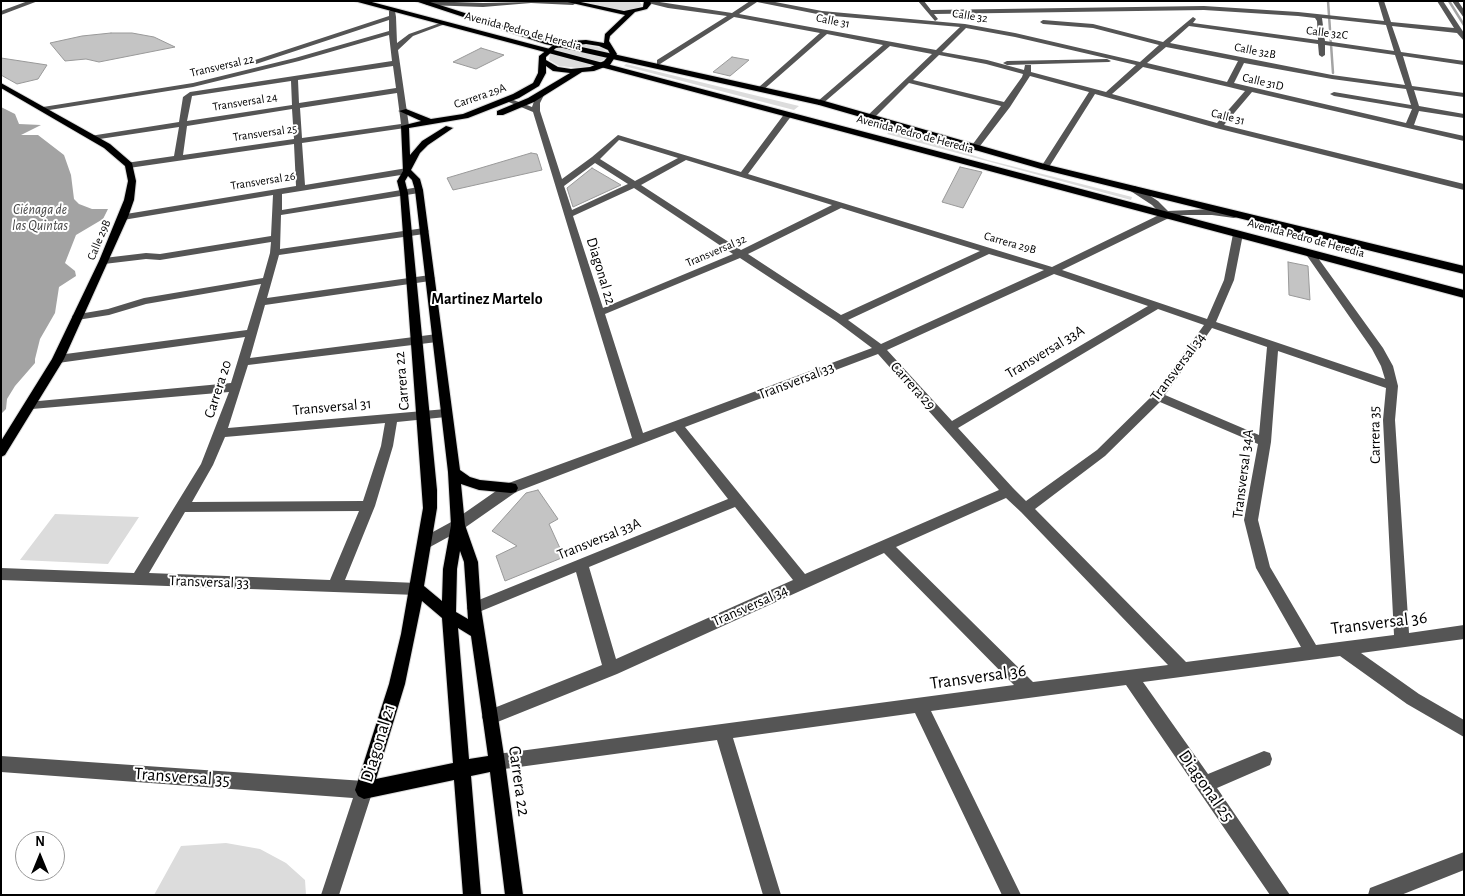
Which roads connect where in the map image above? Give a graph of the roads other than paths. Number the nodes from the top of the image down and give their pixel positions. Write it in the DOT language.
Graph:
graph roads {
  1 [pos="35,1"];
  2 [pos="358,1"];
  3 [pos="755,1"];
  4 [pos="759,1"];
  5 [pos="921,1"];
  6 [pos="1027,1"];
  7 [pos="1381,1"];
  8 [pos="1440,1"];
  9 [pos="1455,1"];
  10 [pos="423,2"];
  11 [pos="535,2"];
  12 [pos="570,2"];
  13 [pos="647,2"];
  14 [pos="1204,8"];
  15 [pos="1078,9"];
  16 [pos="610,10"];
  17 [pos="642,10"];
  18 [pos="1034,10"];
  19 [pos="632,12"];
  20 [pos="930,12"];
  21 [pos="1,13"];
  22 [pos="393,14"];
  23 [pos="734,15"];
  24 [pos="1464,16"];
  25 [pos="1319,17"];
  26 [pos="1043,22"];
  27 [pos="938,23"];
  28 [pos="1388,23"];
  29 [pos="442,24"];
  30 [pos="607,24"];
  31 [pos="1188,24"];
  32 [pos="965,26"];
  33 [pos="1093,26"];
  34 [pos="1048,30"];
  35 [pos="827,31"];
  36 [pos="1459,31"];
  37 [pos="393,32"];
  38 [pos="596,34"];
  39 [pos="1053,37"];
  40 [pos="1464,39"];
  41 [pos="404,40"];
  42 [pos="393,42"];
  43 [pos="568,43"];
  44 [pos="889,43"];
  45 [pos="384,44"];
  46 [pos="1164,44"];
  47 [pos="1058,45"];
  48 [pos="1328,45"];
  49 [pos="366,48"];
  50 [pos="1070,48"];
  51 [pos="394,50"];
  52 [pos="613,53"];
  53 [pos="936,53"];
  54 [pos="1399,54"];
  55 [pos="1322,55"];
  56 [pos="543,57"];
  57 [pos="297,60"];
  58 [pos="1242,60"];
  59 [pos="660,62"];
  60 [pos="987,62"];
  61 [pos="1056,62"];
  62 [pos="1131,62"];
  63 [pos="396,63"];
  64 [pos="1029,63"];
  65 [pos="1464,63"];
  66 [pos="1140,64"];
  67 [pos="602,66"];
  68 [pos="591,69"];
  69 [pos="253,70"];
  70 [pos="579,70"];
  71 [pos="635,74"];
  72 [pos="1027,74"];
  73 [pos="294,78"];
  74 [pos="908,81"];
  75 [pos="740,84"];
  76 [pos="1,85"];
  77 [pos="1229,85"];
  78 [pos="1410,88"];
  79 [pos="762,89"];
  80 [pos="400,90"];
  81 [pos="1250,90"];
  82 [pos="1093,92"];
  83 [pos="1334,94"];
  84 [pos="540,95"];
  85 [pos="1464,95"];
  86 [pos="1106,96"];
  87 [pos="508,100"];
  88 [pos="821,103"];
  89 [pos="520,105"];
  90 [pos="1007,105"];
  91 [pos="296,106"];
  92 [pos="1416,108"];
  93 [pos="43,109"];
  94 [pos="403,111"];
  95 [pos="536,111"];
  96 [pos="788,115"];
  97 [pos="870,116"];
  98 [pos="1464,116"];
  99 [pos="441,121"];
  100 [pos="182,123"];
  101 [pos="1219,126"];
  102 [pos="1409,126"];
  103 [pos="449,128"];
  104 [pos="408,132"];
  105 [pos="428,132"];
  106 [pos="93,138"];
  107 [pos="1464,139"];
  108 [pos="298,141"];
  109 [pos="974,148"];
  110 [pos="178,158"];
  111 [pos="684,158"];
  112 [pos="596,159"];
  113 [pos="129,165"];
  114 [pos="1045,167"];
  115 [pos="407,171"];
  116 [pos="743,176"];
  117 [pos="634,184"];
  118 [pos="559,185"];
  119 [pos="1464,187"];
  120 [pos="301,188"];
  121 [pos="1132,188"];
  122 [pos="419,190"];
  123 [pos="278,192"];
  124 [pos="404,193"];
  125 [pos="840,205"];
  126 [pos="1146,209"];
  127 [pos="278,213"];
  128 [pos="568,215"];
  129 [pos="1168,216"];
  130 [pos="123,217"];
  131 [pos="1254,218"];
  132 [pos="1150,224"];
  133 [pos="424,231"];
  134 [pos="407,234"];
  135 [pos="1238,234"];
  136 [pos="277,238"];
  137 [pos="987,251"];
  138 [pos="275,253"];
  139 [pos="1310,253"];
  140 [pos="741,254"];
  141 [pos="104,261"];
  142 [pos="1053,270"];
  143 [pos="1464,270"];
  144 [pos="430,278"];
  145 [pos="268,280"];
  146 [pos="412,281"];
  147 [pos="1464,294"];
  148 [pos="261,302"];
  149 [pos="1156,306"];
  150 [pos="599,313"];
  151 [pos="77,317"];
  152 [pos="840,319"];
  153 [pos="1210,324"];
  154 [pos="252,333"];
  155 [pos="437,338"];
  156 [pos="417,341"];
  157 [pos="1272,345"];
  158 [pos="880,349"];
  159 [pos="58,359"];
  160 [pos="244,362"];
  161 [pos="1392,386"];
  162 [pos="236,387"];
  163 [pos="1158,398"];
  164 [pos="32,404"];
  165 [pos="446,413"];
  166 [pos="423,415"];
  167 [pos="392,418"];
  168 [pos="678,425"];
  169 [pos="950,427"];
  170 [pos="220,433"];
  171 [pos="638,440"];
  172 [pos="1265,442"];
  173 [pos="1,452"];
  174 [pos="454,472"];
  175 [pos="512,488"];
  176 [pos="1008,492"];
  177 [pos="736,501"];
  178 [pos="368,506"];
  179 [pos="182,507"];
  180 [pos="1026,508"];
  181 [pos="458,525"];
  182 [pos="425,543"];
  183 [pos="886,546"];
  184 [pos="581,564"];
  185 [pos="1,574"];
  186 [pos="138,579"];
  187 [pos="803,582"];
  188 [pos="335,586"];
  189 [pos="417,589"];
  190 [pos="474,608"];
  191 [pos="449,614"];
  192 [pos="1464,632"];
  193 [pos="478,633"];
  194 [pos="1402,640"];
  195 [pos="1342,648"];
  196 [pos="1312,652"];
  197 [pos="611,669"];
  198 [pos="1183,670"];
  199 [pos="1130,677"];
  200 [pos="1030,690"];
  201 [pos="919,705"];
  202 [pos="490,717"];
  203 [pos="1464,729"];
  204 [pos="723,731"];
  205 [pos="1264,759"];
  206 [pos="498,762"];
  207 [pos="1,764"];
  208 [pos="462,769"];
  209 [pos="1205,784"];
  210 [pos="364,790"];
  211 [pos="1464,860"];
  212 [pos="330,895"];
  213 [pos="472,895"];
  214 [pos="514,895"];
  215 [pos="772,895"];
  216 [pos="1012,895"];
  217 [pos="1281,895"];
  218 [pos="1377,895"];
  1 -- 21 [label="street"];
  2 -- 22 [label="highway, Avenida Pedro de Heredia"];
  3 -- 23 [label="street"];
  4 -- 27 [label="street, Calle 32"];
  5 -- 20 [label="street"];
  6 -- 18 [label="street"];
  7 -- 28 [label="street"];
  8 -- 36 [label="street"];
  9 -- 24 [label="street"];
  10 -- 11 [label="street"];
  10 -- 43 [label="highway, Avenida Pedro de Heredia"];
  11 -- 12 [label="street"];
  12 -- 16 [label="main road"];
  13 -- 17 [label="main road"];
  13 -- 23 [label="street, Calle 31"];
  14 -- 15 [label="street"];
  14 -- 25 [label="street"];
  14 -- 31 [label="street"];
  15 -- 18 [label="street"];
  15 -- 33 [label="street"];
  16 -- 19 [label="main road"];
  16 -- 30 [label="main road"];
  17 -- 19 [label="main road"];
  17 -- 23 [label="street, Calle 31"];
  18 -- 20 [label="street"];
  18 -- 26 [label="street"];
  19 -- 52 [label="main road"];
  20 -- 27 [label="street"];
  22 -- 29 [label="highway, Avenida Pedro de Heredia"];
  22 -- 37 [label="street, Carrera 22"];
  22 -- 69 [label="street"];
  23 -- 35 [label="street, Calle 31"];
  23 -- 59 [label="street"];
  25 -- 28 [label="street"];
  25 -- 48 [label="street"];
  26 -- 33 [label="street, Calle 32B"];
  26 -- 34 [label="street"];
  27 -- 32 [label="street, Calle 32"];
  28 -- 36 [label="street"];
  28 -- 54 [label="street"];
  29 -- 41 [label="street"];
  29 -- 56 [label="highway, Avenida Pedro de Heredia"];
  31 -- 46 [label="street"];
  31 -- 48 [label="street, Calle 32C"];
  32 -- 47 [label="street, Calle 32"];
  32 -- 53 [label="street"];
  33 -- 46 [label="street, Calle 32B"];
  35 -- 44 [label="street, Calle 31"];
  35 -- 79 [label="street"];
  36 -- 40 [label="street"];
  37 -- 42 [label="street, Carrera 22"];
  37 -- 57 [label="street"];
  38 -- 43 [label="main road"];
  39 -- 47 [label="street"];
  41 -- 42 [label="street"];
  41 -- 51 [label="street"];
  42 -- 45 [label="street"];
  42 -- 51 [label="street, Carrera 22"];
  43 -- 52 [label="highway, Avenida Pedro de Heredia"];
  43 -- 52 [label="main road"];
  43 -- 56 [label="main road"];
  44 -- 53 [label="street, Calle 31"];
  44 -- 88 [label="street"];
  46 -- 58 [label="street, Calle 32B"];
  46 -- 66 [label="street"];
  47 -- 50 [label="street, Calle 31D"];
  48 -- 54 [label="street, Calle 32C"];
  48 -- 55 [label="street"];
  49 -- 57 [label="street, Transversal 22"];
  50 -- 61 [label="street"];
  50 -- 62 [label="street, Calle 31D"];
  51 -- 63 [label="street, Carrera 22"];
  52 -- 59 [label="highway"];
  52 -- 67 [label="main road"];
  52 -- 75 [label="highway, Avenida Pedro de Heredia"];
  53 -- 60 [label="street, Calle 31"];
  53 -- 74 [label="street"];
  54 -- 65 [label="street, Calle 32C"];
  54 -- 78 [label="street"];
  56 -- 67 [label="highway, Avenida Pedro de Heredia"];
  56 -- 70 [label="main road"];
  56 -- 87 [label="main road, Carrera 29A"];
  57 -- 69 [label="street, Transversal 22"];
  58 -- 77 [label="street"];
  58 -- 78 [label="street, Calle 32B"];
  59 -- 75 [label="highway"];
  60 -- 64 [label="street, Calle 31"];
  60 -- 72 [label="street, Calle 31"];
  61 -- 62 [label="street, Calle 31"];
  61 -- 64 [label="street, Calle 31"];
  62 -- 66 [label="street, Calle 31D"];
  63 -- 73 [label="street"];
  63 -- 80 [label="street, Carrera 22"];
  64 -- 72 [label="street"];
  66 -- 77 [label="street, Calle 31D"];
  66 -- 86 [label="street"];
  67 -- 68 [label="main road"];
  67 -- 71 [label="highway, Avenida Pedro de Heredia"];
  68 -- 70 [label="main road"];
  68 -- 71 [label="highway"];
  69 -- 93 [label="street, Transversal 22"];
  70 -- 84 [label="main road, Carrera 29A"];
  71 -- 96 [label="highway, Avenida Pedro de Heredia"];
  72 -- 82 [label="street, Calle 31"];
  72 -- 90 [label="street"];
  73 -- 91 [label="street"];
  73 -- 100 [label="street"];
  74 -- 90 [label="street"];
  74 -- 97 [label="street"];
  75 -- 79 [label="highway, Avenida Pedro de Heredia"];
  76 -- 93 [label="main road"];
  77 -- 81 [label="street, Calle 31D"];
  78 -- 85 [label="street, Calle 32B"];
  78 -- 92 [label="street"];
  79 -- 88 [label="highway, Avenida Pedro de Heredia"];
  80 -- 91 [label="street, Transversal 24"];
  80 -- 94 [label="street, Carrera 22"];
  81 -- 101 [label="street"];
  81 -- 102 [label="street, Calle 31D"];
  82 -- 86 [label="street, Calle 31"];
  82 -- 114 [label="street"];
  83 -- 92 [label="street"];
  84 -- 89 [label="main road, Carrera 29A"];
  84 -- 95 [label="street"];
  86 -- 101 [label="street, Calle 31"];
  87 -- 89 [label="street"];
  87 -- 99 [label="main road, Carrera 29A"];
  88 -- 97 [label="highway, Avenida Pedro de Heredia"];
  89 -- 95 [label="street"];
  89 -- 103 [label="main road, Carrera 29A"];
  90 -- 109 [label="street"];
  91 -- 100 [label="street, Transversal 24"];
  91 -- 108 [label="street"];
  92 -- 98 [label="street"];
  92 -- 102 [label="street"];
  93 -- 106 [label="main road"];
  94 -- 99 [label="main road"];
  94 -- 104 [label="street, Carrera 22"];
  95 -- 118 [label="street, Diagonal 22"];
  96 -- 116 [label="street"];
  96 -- 126 [label="highway, Avenida Pedro de Heredia"];
  97 -- 109 [label="highway, Avenida Pedro de Heredia"];
  99 -- 104 [label="main road, Carrera 29A"];
  100 -- 106 [label="street, Transversal 24"];
  100 -- 110 [label="street"];
  101 -- 119 [label="street, Calle 31"];
  102 -- 107 [label="street, Calle 31D"];
  103 -- 105 [label="main road, Carrera 29A"];
  103 -- 115 [label="main road, Carrera 29A"];
  104 -- 108 [label="street, Transversal 25"];
  104 -- 115 [label="main road, Carrera 22"];
  106 -- 113 [label="main road"];
  108 -- 110 [label="street, Transversal 25"];
  108 -- 120 [label="street"];
  109 -- 114 [label="highway, Avenida Pedro de Heredia"];
  110 -- 113 [label="street, Transversal 25"];
  111 -- 112 [label="street, Carrera 29B"];
  111 -- 116 [label="street, Carrera 29B"];
  111 -- 117 [label="street"];
  112 -- 117 [label="street, Carrera 29"];
  112 -- 118 [label="street"];
  113 -- 130 [label="main road, Calle 29B"];
  114 -- 121 [label="highway, Avenida Pedro de Heredia"];
  115 -- 120 [label="street, Transversal 26"];
  115 -- 122 [label="main road, Carrera 22"];
  115 -- 124 [label="main road, Carrera 22"];
  116 -- 125 [label="street, Carrera 29B"];
  117 -- 128 [label="street"];
  117 -- 140 [label="street, Carrera 29"];
  118 -- 128 [label="street, Diagonal 22"];
  120 -- 123 [label="street, Transversal 26"];
  121 -- 129 [label="street"];
  121 -- 131 [label="highway, Avenida Pedro de Heredia"];
  122 -- 124 [label="street"];
  122 -- 133 [label="main road, Carrera 22"];
  123 -- 127 [label="street, Carrera 20"];
  123 -- 130 [label="street, Transversal 26"];
  124 -- 127 [label="street"];
  124 -- 134 [label="main road, Carrera 22"];
  125 -- 137 [label="street, Carrera 29B"];
  125 -- 140 [label="street, Transversal 32"];
  126 -- 129 [label="highway, Avenida Pedro de Heredia"];
  126 -- 132 [label="highway"];
  127 -- 136 [label="street, Carrera 20"];
  128 -- 150 [label="street, Diagonal 22"];
  129 -- 131 [label="street, Transversal 33"];
  129 -- 132 [label="street, Transversal 33"];
  129 -- 135 [label="highway, Avenida Pedro de Heredia"];
  130 -- 141 [label="main road, Calle 29B"];
  131 -- 143 [label="highway, Avenida Pedro de Heredia"];
  132 -- 142 [label="street, Transversal 33"];
  133 -- 134 [label="street"];
  133 -- 144 [label="main road, Carrera 22"];
  134 -- 138 [label="street"];
  134 -- 146 [label="main road, Carrera 22"];
  135 -- 139 [label="highway, Avenida Pedro de Heredia"];
  135 -- 153 [label="street, Transversal 34"];
  136 -- 138 [label="street, Carrera 20"];
  136 -- 141 [label="street"];
  137 -- 142 [label="street, Carrera 29B"];
  137 -- 152 [label="street"];
  138 -- 145 [label="street, Carrera 20"];
  139 -- 147 [label="highway, Avenida Pedro de Heredia"];
  139 -- 161 [label="street, Carrera 35"];
  140 -- 150 [label="street, Transversal 32"];
  140 -- 152 [label="street, Carrera 29"];
  141 -- 151 [label="main road, Calle 29B"];
  142 -- 149 [label="street, Carrera 29B"];
  142 -- 158 [label="street, Transversal 33"];
  144 -- 146 [label="street"];
  144 -- 155 [label="main road, Carrera 22"];
  145 -- 148 [label="street, Carrera 20"];
  145 -- 151 [label="street"];
  146 -- 148 [label="street"];
  146 -- 156 [label="main road, Carrera 22"];
  148 -- 154 [label="street, Carrera 20"];
  149 -- 153 [label="street, Carrera 29B"];
  149 -- 169 [label="street, Transversal 33A"];
  150 -- 171 [label="street, Diagonal 22"];
  151 -- 159 [label="main road, Calle 29B"];
  152 -- 158 [label="street, Carrera 29"];
  153 -- 157 [label="street, Carrera 29B"];
  153 -- 163 [label="street, Transversal 34"];
  154 -- 159 [label="street"];
  154 -- 160 [label="street, Carrera 20"];
  155 -- 156 [label="street"];
  155 -- 165 [label="main road, Carrera 22"];
  156 -- 160 [label="street"];
  156 -- 166 [label="main road, Carrera 22"];
  157 -- 161 [label="street, Carrera 29B"];
  157 -- 172 [label="street, Transversal 34A"];
  158 -- 168 [label="street, Transversal 33"];
  158 -- 169 [label="street, Carrera 29"];
  159 -- 164 [label="main road, Calle 29B"];
  160 -- 162 [label="street, Carrera 20"];
  161 -- 194 [label="street, Carrera 35"];
  162 -- 164 [label="street"];
  162 -- 170 [label="street, Carrera 20"];
  163 -- 172 [label="street"];
  163 -- 180 [label="street, Transversal 34"];
  164 -- 173 [label="main road, Calle 29B"];
  165 -- 166 [label="street, Transversal 31"];
  165 -- 174 [label="main road, Carrera 22"];
  166 -- 167 [label="street, Transversal 31"];
  166 -- 182 [label="main road, Carrera 22"];
  167 -- 170 [label="street, Transversal 31"];
  167 -- 178 [label="street"];
  168 -- 171 [label="street, Transversal 33"];
  168 -- 177 [label="street"];
  169 -- 176 [label="street, Carrera 29"];
  170 -- 179 [label="street, Carrera 20"];
  171 -- 175 [label="street, Transversal 33"];
  172 -- 196 [label="street, Transversal 34A"];
  174 -- 175 [label="main road"];
  174 -- 181 [label="main road, Carrera 22"];
  175 -- 181 [label="street, Transversal 33"];
  176 -- 180 [label="street, Carrera 29"];
  176 -- 183 [label="street, Transversal 34"];
  177 -- 184 [label="street, Transversal 33A"];
  177 -- 187 [label="street"];
  178 -- 179 [label="street"];
  178 -- 188 [label="street"];
  179 -- 186 [label="street, Carrera 20"];
  180 -- 198 [label="street, Carrera 29"];
  181 -- 182 [label="street, Transversal 33"];
  181 -- 190 [label="main road, Carrera 22"];
  181 -- 191 [label="main road, Carrera 22"];
  182 -- 189 [label="main road, Carrera 22"];
  183 -- 187 [label="street, Transversal 34"];
  183 -- 200 [label="street"];
  184 -- 190 [label="street, Transversal 33A"];
  184 -- 197 [label="street"];
  185 -- 186 [label="street, Transversal 33"];
  186 -- 188 [label="street, Transversal 33"];
  187 -- 197 [label="street, Transversal 34"];
  188 -- 189 [label="street, Transversal 33"];
  189 -- 191 [label="main road"];
  189 -- 210 [label="main road, Diagonal 21"];
  190 -- 193 [label="main road, Carrera 22"];
  191 -- 193 [label="main road"];
  191 -- 208 [label="main road, Carrera 22"];
  192 -- 194 [label="street, Transversal 36"];
  193 -- 202 [label="main road, Carrera 22"];
  194 -- 195 [label="street, Transversal 36"];
  195 -- 196 [label="street, Transversal 36"];
  195 -- 203 [label="street"];
  196 -- 198 [label="street, Transversal 36"];
  197 -- 202 [label="street, Transversal 34"];
  198 -- 199 [label="street, Transversal 36"];
  199 -- 200 [label="street, Transversal 36"];
  199 -- 209 [label="street, Diagonal 25"];
  200 -- 201 [label="street, Transversal 36"];
  201 -- 204 [label="street, Transversal 36"];
  201 -- 216 [label="street"];
  202 -- 206 [label="main road, Carrera 22"];
  204 -- 206 [label="street, Transversal 36"];
  204 -- 215 [label="street"];
  205 -- 209 [label="street"];
  206 -- 208 [label="main road"];
  206 -- 214 [label="main road, Carrera 22"];
  207 -- 210 [label="street, Transversal 35"];
  208 -- 210 [label="main road"];
  208 -- 213 [label="main road, Carrera 22"];
  209 -- 217 [label="street, Diagonal 25"];
  210 -- 212 [label="street, Diagonal 21"];
  211 -- 218 [label="street"];
}
